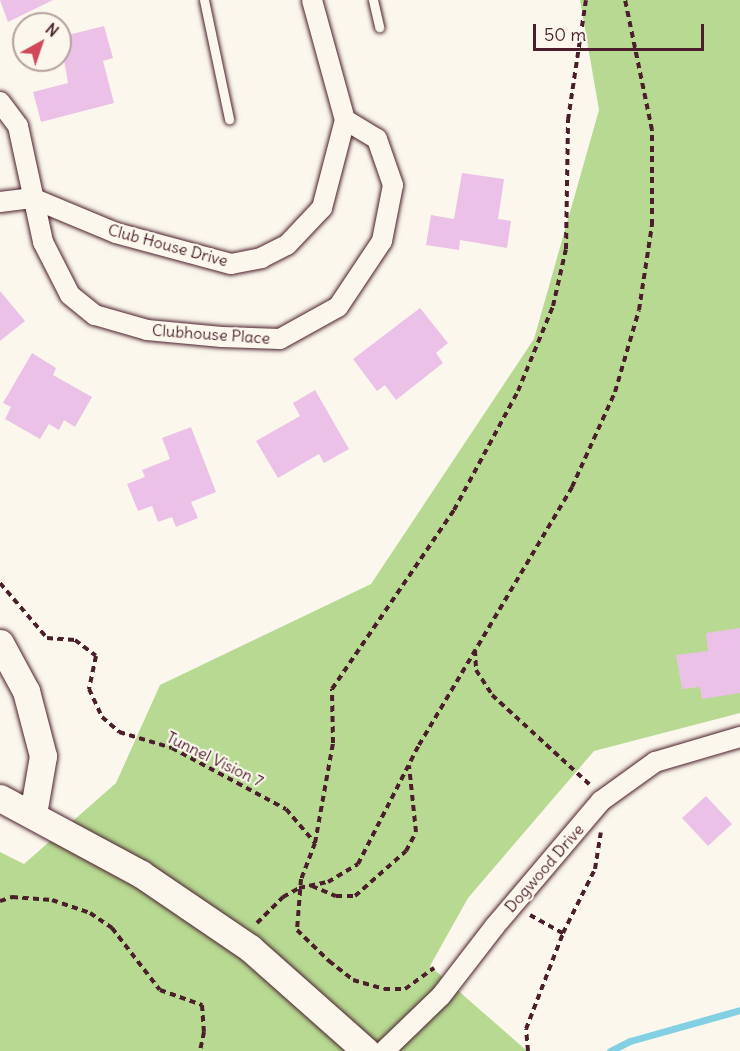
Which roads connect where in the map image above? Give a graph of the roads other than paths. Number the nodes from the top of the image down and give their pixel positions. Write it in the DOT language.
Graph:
graph roads {
  1 [pos="204,0"];
  2 [pos="312,0"];
  3 [pos="373,0"];
  4 [pos="379,27"];
  5 [pos="0,102"];
  6 [pos="229,119"];
  7 [pos="345,120"];
  8 [pos="32,198"];
  9 [pos="0,202"];
  10 [pos="0,643"];
  11 [pos="740,737"];
  12 [pos="0,798"];
  13 [pos="33,814"];
  14 [pos="366,1051"];
  15 [pos="384,1051"];
  1 -- 6 [label="lane"];
  2 -- 7 [label="street"];
  3 -- 4 [label="lane"];
  5 -- 8 [label="street, Clubhouse Place"];
  7 -- 8 [label="street, Club House Drive"];
  7 -- 8 [label="street, Clubhouse Place"];
  8 -- 9 [label="street, Club House Drive"];
  10 -- 13 [label="main road"];
  11 -- 15 [label="street, Dogwood Drive"];
  12 -- 13 [label="main road"];
  13 -- 14 [label="main road"];
}
